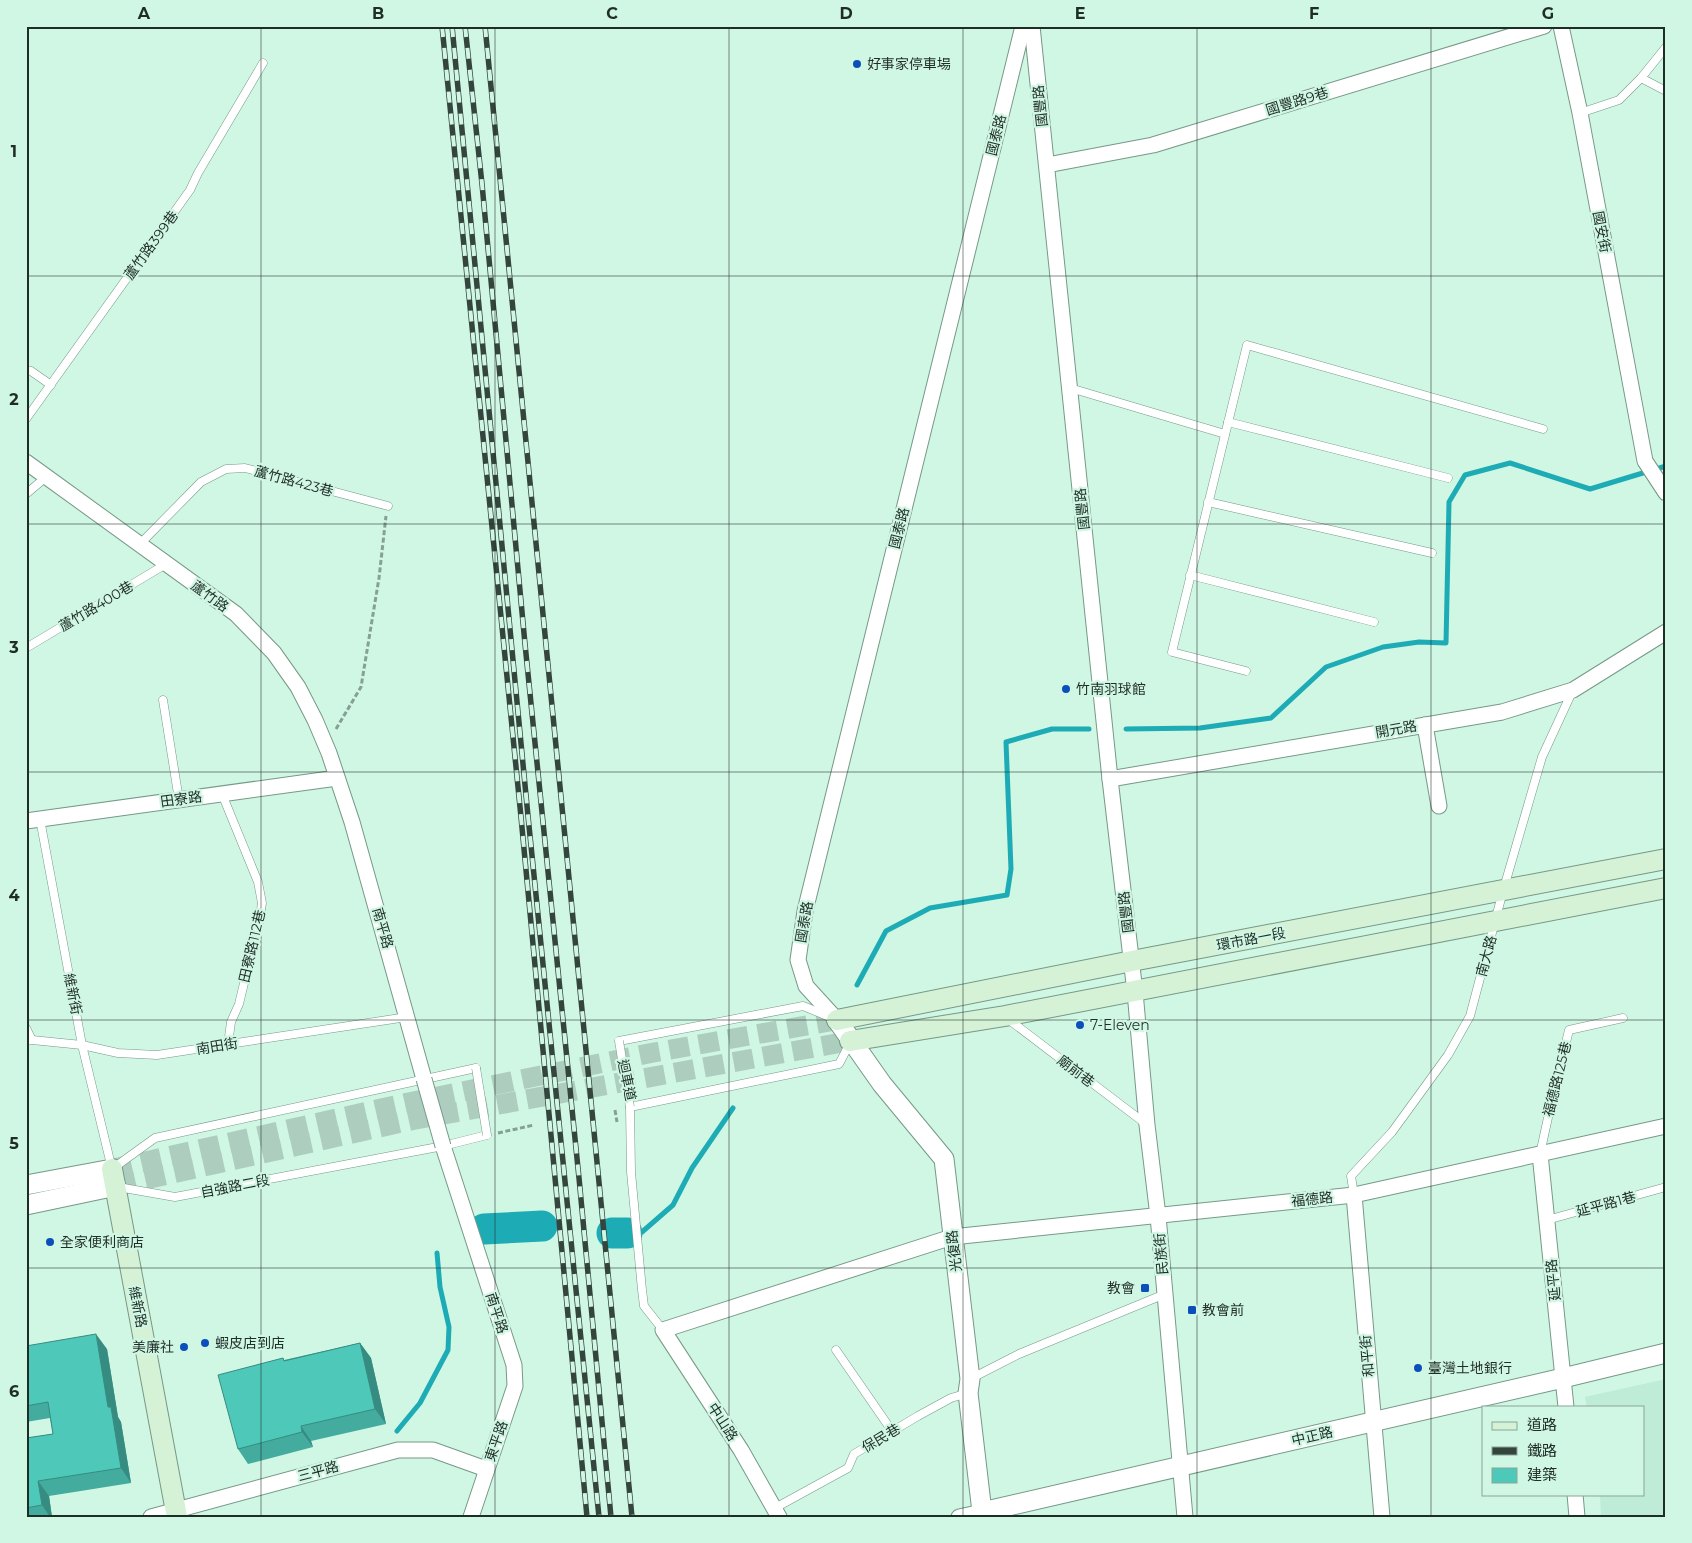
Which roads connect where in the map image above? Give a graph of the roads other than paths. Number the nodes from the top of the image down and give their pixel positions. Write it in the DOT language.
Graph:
graph roads {
  1 [pos="1024,26"];
  2 [pos="1032,26"];
  3 [pos="1544,26"];
  4 [pos="1561,26"];
  5 [pos="1666,47"];
  6 [pos="263,63"];
  7 [pos="1641,78"];
  8 [pos="1666,91"];
  9 [pos="1580,113"];
  10 [pos="1047,165"];
  11 [pos="26,370"];
  12 [pos="51,385"];
  13 [pos="1070,388"];
  14 [pos="26,419"];
  15 [pos="1228,422"];
  16 [pos="1544,429"];
  17 [pos="1225,434"];
  18 [pos="26,462"];
  19 [pos="46,477"];
  20 [pos="1448,478"];
  21 [pos="1666,493"];
  22 [pos="26,494"];
  23 [pos="1208,502"];
  24 [pos="388,506"];
  25 [pos="140,545"];
  26 [pos="1432,553"];
  27 [pos="166,564"];
  28 [pos="1190,575"];
  29 [pos="1374,622"];
  30 [pos="1666,632"];
  31 [pos="26,648"];
  32 [pos="1246,671"];
  33 [pos="1572,690"];
  34 [pos="164,700"];
  35 [pos="1425,725"];
  36 [pos="337,778"];
  37 [pos="1110,779"];
  38 [pos="222,794"];
  39 [pos="178,800"];
  40 [pos="1439,806"];
  41 [pos="33,820"];
  42 [pos="1666,859"];
  43 [pos="1666,888"];
  44 [pos="1503,891"];
  45 [pos="1496,922"];
  46 [pos="1132,961"];
  47 [pos="1135,992"];
  48 [pos="1005,1016"];
  49 [pos="407,1017"];
  50 [pos="1623,1018"];
  51 [pos="837,1020"];
  52 [pos="26,1028"];
  53 [pos="29,1040"];
  54 [pos="850,1041"];
  55 [pos="228,1044"];
  56 [pos="82,1045"];
  57 [pos="424,1079"];
  58 [pos="630,1107"];
  59 [pos="1147,1125"];
  60 [pos="1666,1126"];
  61 [pos="443,1146"];
  62 [pos="1540,1154"];
  63 [pos="114,1178"];
  64 [pos="26,1185"];
  65 [pos="1666,1188"];
  66 [pos="1354,1195"];
  67 [pos="26,1204"];
  68 [pos="1158,1216"];
  69 [pos="1547,1220"];
  70 [pos="952,1237"];
  71 [pos="1164,1294"];
  72 [pos="663,1330"];
  73 [pos="836,1350"];
  74 [pos="1666,1353"];
  75 [pos="514,1365"];
  76 [pos="1563,1378"];
  77 [pos="969,1386"];
  78 [pos="1566,1406"];
  79 [pos="1373,1422"];
  80 [pos="892,1431"];
  81 [pos="1180,1465"];
  82 [pos="486,1470"];
  83 [pos="1575,1496"];
  84 [pos="777,1512"];
  85 [pos="177,1514"];
  86 [pos="982,1514"];
  87 [pos="150,1517"];
  88 [pos="470,1517"];
  89 [pos="959,1517"];
  90 [pos="1185,1517"];
  91 [pos="1382,1517"];
  92 [pos="1577,1517"];
  1 -- 51 [label="street, 國泰路"];
  2 -- 10 [label="street, 國豐路"];
  3 -- 10 [label="street, 國豐路9巷"];
  4 -- 9 [label="street, 國安街"];
  5 -- 7 [label="lane"];
  6 -- 12 [label="lane, 蘆竹路399巷"];
  7 -- 8 [label="lane"];
  7 -- 9 [label="lane"];
  9 -- 21 [label="street, 國安街"];
  10 -- 13 [label="street, 國豐路"];
  11 -- 12 [label="lane"];
  12 -- 14 [label="lane, 蘆竹路399巷"];
  13 -- 17 [label="lane"];
  13 -- 37 [label="street, 國豐路"];
  15 -- 16 [label="lane"];
  15 -- 17 [label="lane"];
  15 -- 20 [label="lane"];
  17 -- 23 [label="lane"];
  18 -- 19 [label="street, 蘆竹路"];
  19 -- 22 [label="lane"];
  19 -- 25 [label="street, 蘆竹路"];
  23 -- 26 [label="lane"];
  23 -- 28 [label="lane"];
  24 -- 25 [label="lane, 蘆竹路423巷"];
  25 -- 27 [label="street, 蘆竹路"];
  27 -- 31 [label="lane, 蘆竹路400巷"];
  27 -- 36 [label="street, 蘆竹路"];
  28 -- 29 [label="lane"];
  28 -- 32 [label="lane"];
  30 -- 33 [label="street, 開元路"];
  33 -- 35 [label="street, 開元路"];
  33 -- 44 [label="lane, 南大路"];
  34 -- 39 [label="lane"];
  35 -- 37 [label="street, 開元路"];
  35 -- 40 [label="street"];
  36 -- 38 [label="street, 田寮路"];
  36 -- 49 [label="street, 南平路"];
  37 -- 46 [label="street, 國豐路"];
  38 -- 39 [label="street, 田寮路"];
  38 -- 55 [label="lane, 田寮路112巷"];
  39 -- 41 [label="street, 田寮路"];
  41 -- 56 [label="lane, 維新街"];
  42 -- 44 [label="main road, 環市路一段"];
  43 -- 45 [label="main road"];
  44 -- 45 [label="lane, 南大路"];
  44 -- 46 [label="main road, 環市路一段"];
  45 -- 47 [label="main road"];
  45 -- 66 [label="lane, 南大路"];
  46 -- 47 [label="street, 國豐路"];
  46 -- 51 [label="main road, 環市路一段"];
  47 -- 48 [label="main road"];
  47 -- 59 [label="street, 民族街"];
  48 -- 54 [label="main road"];
  48 -- 59 [label="lane, 廟前巷"];
  49 -- 55 [label="lane, 南田街"];
  49 -- 57 [label="street, 南平路"];
  50 -- 62 [label="lane, 福德路125巷"];
  51 -- 54 [label="street, 光復路"];
  51 -- 58 [label="lane, 迴車道, bridge"];
  52 -- 53 [label="lane"];
  53 -- 56 [label="lane, 南田街"];
  54 -- 58 [label="lane, 迴車道"];
  54 -- 70 [label="street, 光復路"];
  55 -- 56 [label="lane, 南田街"];
  56 -- 63 [label="lane, 維新街"];
  57 -- 61 [label="street, 南平路, bridge"];
  57 -- 61 [label="lane, bridge"];
  57 -- 63 [label="lane, 自強路二段"];
  58 -- 72 [label="lane"];
  59 -- 68 [label="street, 民族街"];
  60 -- 62 [label="street, 福德路"];
  61 -- 63 [label="lane, 自強路二段"];
  61 -- 75 [label="street, 南平路"];
  62 -- 66 [label="street, 福德路"];
  62 -- 69 [label="street, 延平路"];
  63 -- 64 [label="street, 自強路二段"];
  63 -- 67 [label="street, 自強路二段"];
  63 -- 85 [label="main road, 維新路"];
  65 -- 69 [label="lane, 延平路1巷"];
  66 -- 68 [label="street, 福德路"];
  66 -- 79 [label="street, 和平街"];
  68 -- 70 [label="street, 福德路"];
  68 -- 71 [label="street, 民族街"];
  69 -- 76 [label="street, 延平路"];
  70 -- 72 [label="street, 福德路"];
  70 -- 77 [label="street, 光復路"];
  71 -- 77 [label="lane, 保民巷"];
  71 -- 81 [label="street, 民族街"];
  72 -- 84 [label="street, 中山路"];
  73 -- 80 [label="lane"];
  74 -- 76 [label="street, 中正路"];
  75 -- 82 [label="street, 東平路"];
  76 -- 78 [label="street, 延平路"];
  76 -- 79 [label="street, 中正路"];
  77 -- 80 [label="lane, 保民巷"];
  77 -- 86 [label="street, 光復路"];
  79 -- 81 [label="street, 中正路"];
  79 -- 91 [label="street, 和平街"];
  80 -- 84 [label="lane, 保民巷"];
  81 -- 86 [label="street, 中正路"];
  81 -- 90 [label="street, 民族街"];
  82 -- 85 [label="street, 三平路"];
  82 -- 88 [label="street, 東平路"];
  83 -- 92 [label="street"];
  85 -- 87 [label="street, 三平路"];
  86 -- 89 [label="street, 中正路"];
}
